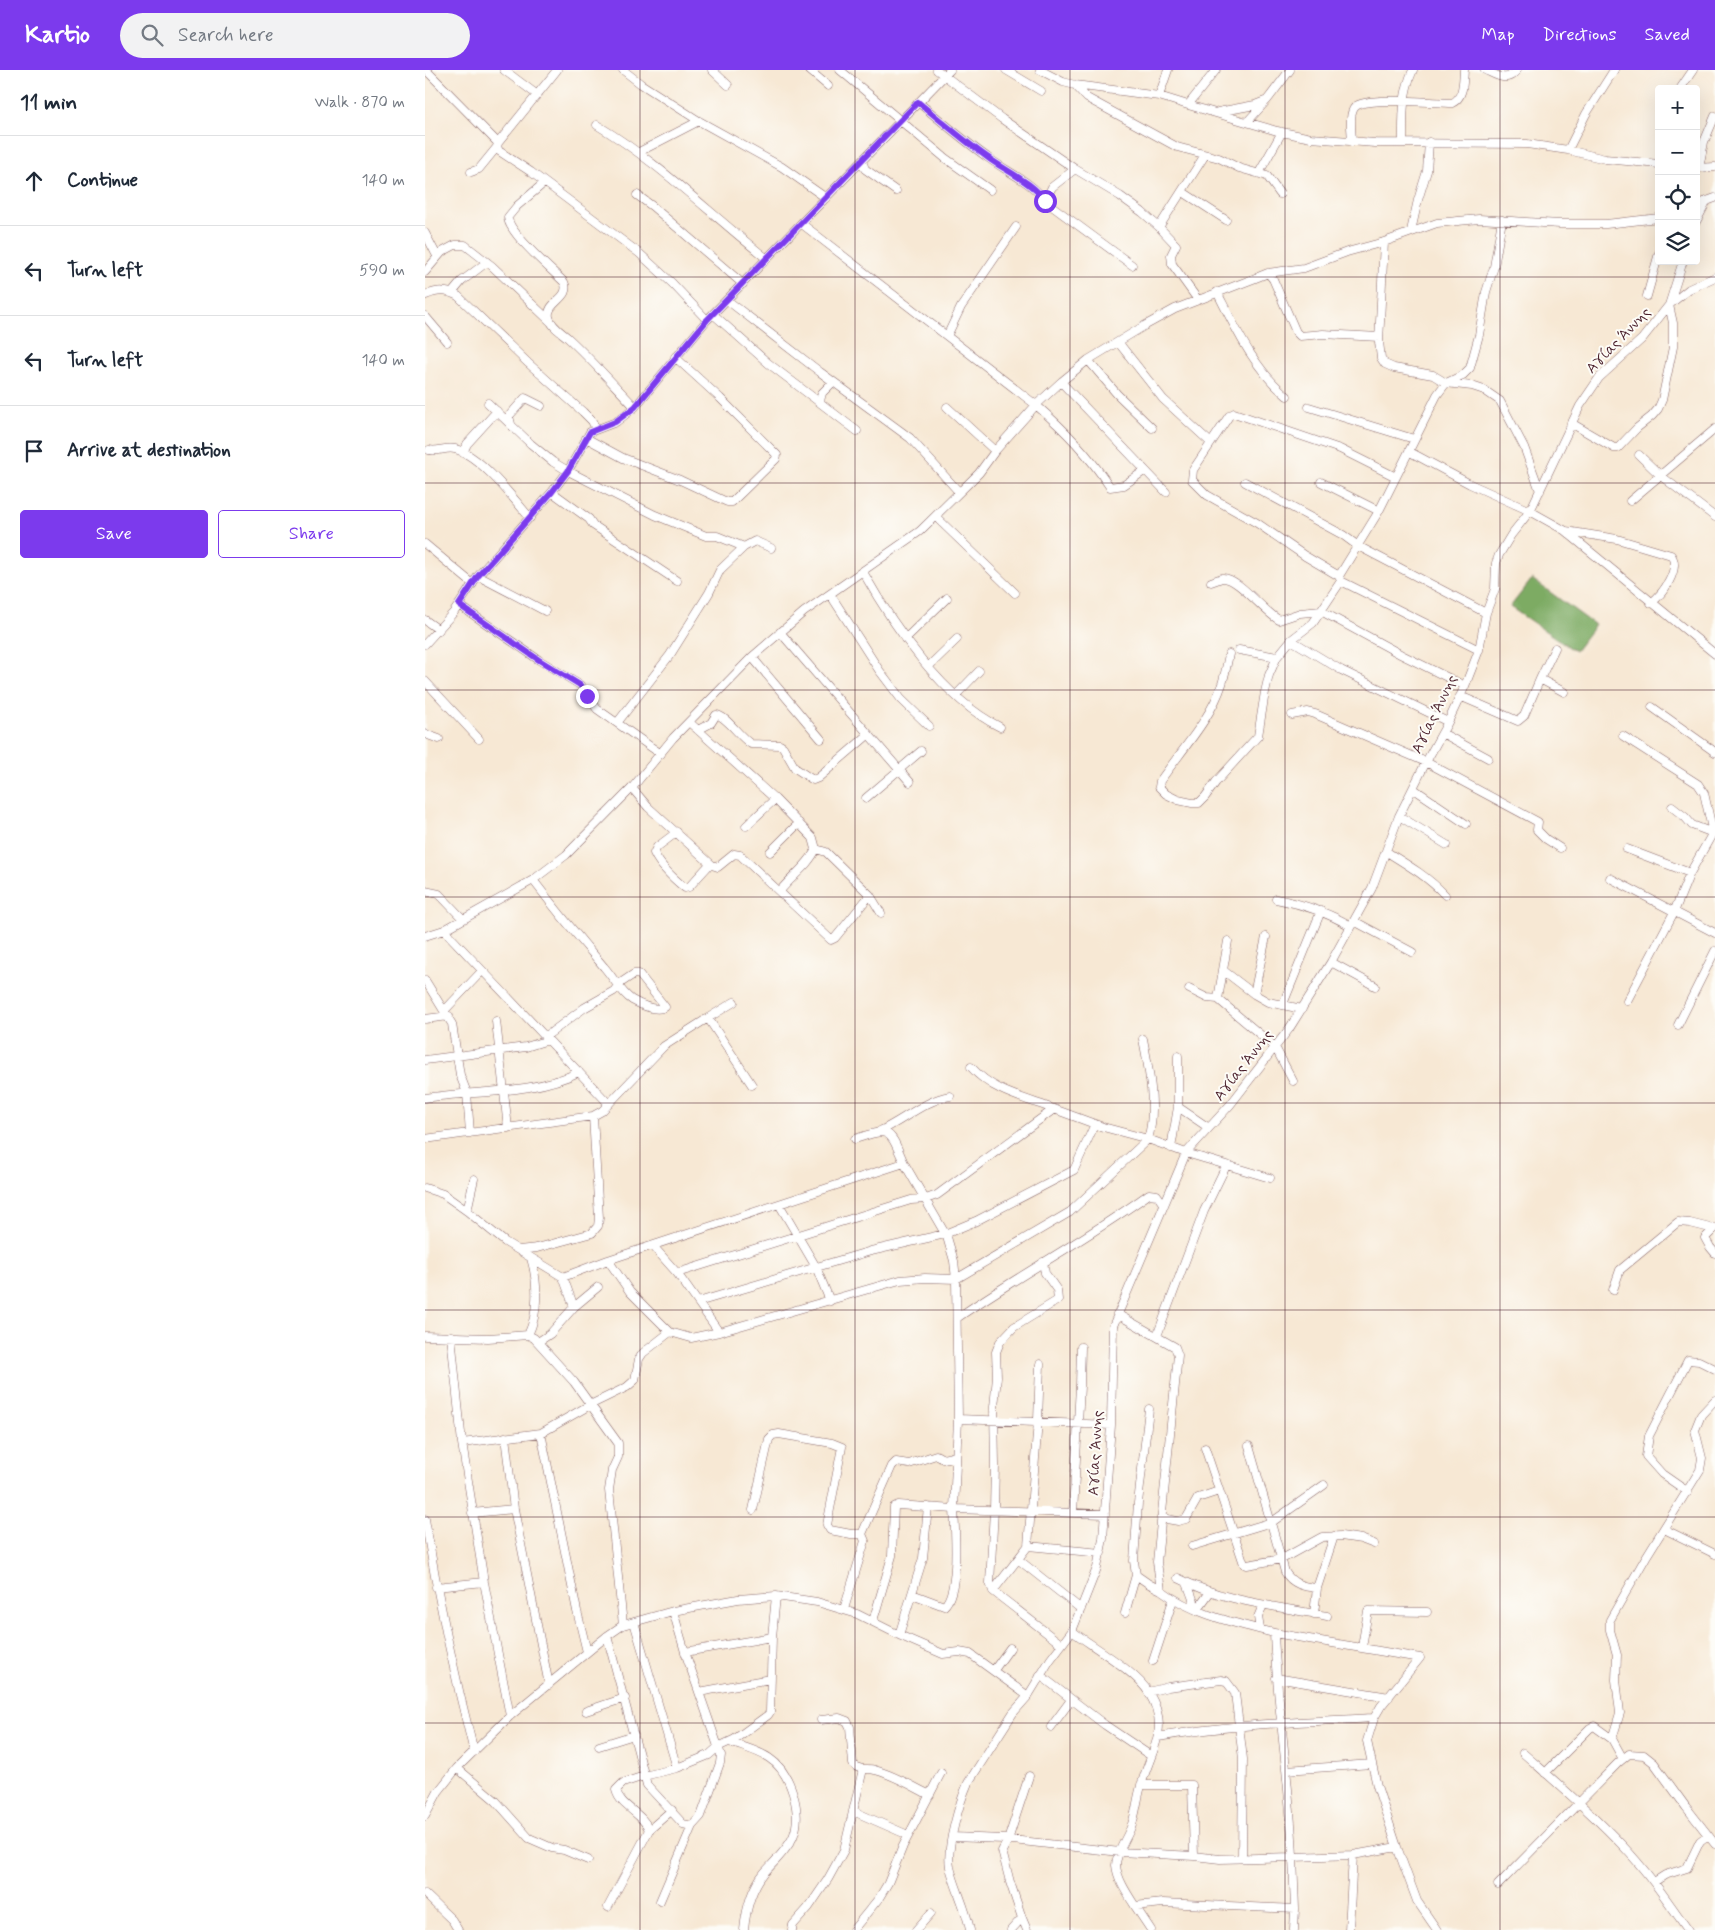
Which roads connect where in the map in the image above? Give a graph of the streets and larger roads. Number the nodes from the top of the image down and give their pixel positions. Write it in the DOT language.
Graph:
graph roads {
  1 [pos="426,70"];
  2 [pos="504,70"];
  3 [pos="557,70"];
  4 [pos="623,70"];
  5 [pos="712,70"];
  6 [pos="809,70"];
  7 [pos="840,70"];
  8 [pos="937,70"];
  9 [pos="950,70"];
  10 [pos="1006,70"];
  11 [pos="1042,70"];
  12 [pos="1168,70"];
  13 [pos="1216,70"];
  14 [pos="1290,70"];
  15 [pos="1413,70"];
  16 [pos="1464,70"];
  17 [pos="1485,70"];
  18 [pos="1517,70"];
  19 [pos="1615,70"];
  20 [pos="1693,70"];
  21 [pos="944,77"];
  22 [pos="728,85"];
  23 [pos="1031,85"];
  24 [pos="1075,85"];
  25 [pos="1683,85"];
  26 [pos="828,86"];
  27 [pos="1041,91"];
  28 [pos="536,94"];
  29 [pos="1159,96"];
  30 [pos="1268,99"];
  31 [pos="918,102"];
  32 [pos="1403,102"];
  33 [pos="1188,105"];
  34 [pos="1219,112"];
  35 [pos="1715,116"];
  36 [pos="699,121"];
  37 [pos="899,121"];
  38 [pos="1248,121"];
  39 [pos="597,125"];
  40 [pos="1282,132"];
  41 [pos="1352,142"];
  42 [pos="1403,142"];
  43 [pos="1429,142"];
  44 [pos="497,145"];
  45 [pos="1568,150"];
  46 [pos="639,152"];
  47 [pos="1205,155"];
  48 [pos="1700,159"];
  49 [pos="862,161"];
  50 [pos="1655,164"];
  51 [pos="1715,167"];
  52 [pos="1700,168"];
  53 [pos="1075,169"];
  54 [pos="471,172"];
  55 [pos="1259,173"];
  56 [pos="544,182"];
  57 [pos="990,190"];
  58 [pos="896,191"];
  59 [pos="1183,192"];
  60 [pos="1280,194"];
  61 [pos="637,195"];
  62 [pos="826,198"];
  63 [pos="1711,200"];
  64 [pos="1045,201"];
  65 [pos="1655,218"];
  66 [pos="1227,220"];
  67 [pos="1502,220"];
  68 [pos="1697,220"];
  69 [pos="802,224"];
  70 [pos="1016,227"];
  71 [pos="1159,227"];
  72 [pos="1411,231"];
  73 [pos="425,233"];
  74 [pos="1384,242"];
  75 [pos="437,256"];
  76 [pos="767,258"];
  77 [pos="487,262"];
  78 [pos="1132,264"];
  79 [pos="1656,265"];
  80 [pos="1682,265"];
  81 [pos="425,272"];
  82 [pos="1268,273"];
  83 [pos="1715,277"];
  84 [pos="743,284"];
  85 [pos="1217,292"];
  86 [pos="452,293"];
  87 [pos="425,295"];
  88 [pos="1647,296"];
  89 [pos="727,300"];
  90 [pos="1198,300"];
  91 [pos="1669,305"];
  92 [pos="425,316"];
  93 [pos="710,317"];
  94 [pos="551,322"];
  95 [pos="947,336"];
  96 [pos="1379,337"];
  97 [pos="447,342"];
  98 [pos="1118,342"];
  99 [pos="675,357"];
  100 [pos="1088,360"];
  101 [pos="833,382"];
  102 [pos="1061,382"];
  103 [pos="1446,383"];
  104 [pos="1287,396"];
  105 [pos="820,401"];
  106 [pos="488,403"];
  107 [pos="1036,404"];
  108 [pos="541,406"];
  109 [pos="1309,406"];
  110 [pos="635,407"];
  111 [pos="947,407"];
  112 [pos="497,411"];
  113 [pos="1571,423"];
  114 [pos="512,426"];
  115 [pos="1152,428"];
  116 [pos="596,429"];
  117 [pos="1715,429"];
  118 [pos="857,431"];
  119 [pos="586,438"];
  120 [pos="1414,439"];
  121 [pos="1211,444"];
  122 [pos="429,450"];
  123 [pos="995,451"];
  124 [pos="1410,452"];
  125 [pos="463,453"];
  126 [pos="1639,455"];
  127 [pos="568,471"];
  128 [pos="1145,471"];
  129 [pos="1661,476"];
  130 [pos="1396,477"];
  131 [pos="1245,482"];
  132 [pos="1321,482"];
  133 [pos="1540,491"];
  134 [pos="552,492"];
  135 [pos="959,492"];
  136 [pos="1166,492"];
  137 [pos="1630,501"];
  138 [pos="1379,510"];
  139 [pos="1530,511"];
  140 [pos="936,516"];
  141 [pos="1715,517"];
  142 [pos="530,518"];
  143 [pos="1564,530"];
  144 [pos="425,544"];
  145 [pos="1358,546"];
  146 [pos="744,547"];
  147 [pos="771,548"];
  148 [pos="863,572"];
  149 [pos="478,576"];
  150 [pos="1340,578"];
  151 [pos="677,581"];
  152 [pos="1211,582"];
  153 [pos="473,584"];
  154 [pos="1015,593"];
  155 [pos="830,594"];
  156 [pos="947,598"];
  157 [pos="1651,603"];
  158 [pos="459,605"];
  159 [pos="545,611"];
  160 [pos="1321,611"];
  161 [pos="1486,613"];
  162 [pos="425,620"];
  163 [pos="439,630"];
  164 [pos="780,632"];
  165 [pos="905,639"];
  166 [pos="957,639"];
  167 [pos="1291,640"];
  168 [pos="425,644"];
  169 [pos="1555,648"];
  170 [pos="1239,650"];
  171 [pos="1479,650"];
  172 [pos="1229,654"];
  173 [pos="1715,654"];
  174 [pos="752,657"];
  175 [pos="1277,657"];
  176 [pos="928,666"];
  177 [pos="979,671"];
  178 [pos="1540,679"];
  179 [pos="425,681"];
  180 [pos="1465,686"];
  181 [pos="1564,692"];
  182 [pos="956,695"];
  183 [pos="1460,696"];
  184 [pos="1652,707"];
  185 [pos="1293,715"];
  186 [pos="689,722"];
  187 [pos="1448,722"];
  188 [pos="617,723"];
  189 [pos="929,726"];
  190 [pos="1000,728"];
  191 [pos="698,730"];
  192 [pos="1442,733"];
  193 [pos="425,734"];
  194 [pos="868,735"];
  195 [pos="1623,736"];
  196 [pos="439,739"];
  197 [pos="479,739"];
  198 [pos="821,739"];
  199 [pos="921,751"];
  200 [pos="1715,752"];
  201 [pos="661,754"];
  202 [pos="1488,758"];
  203 [pos="1425,762"];
  204 [pos="899,769"];
  205 [pos="910,782"];
  206 [pos="632,788"];
  207 [pos="1414,788"];
  208 [pos="866,798"];
  209 [pos="775,800"];
  210 [pos="1672,807"];
  211 [pos="1399,816"];
  212 [pos="799,823"];
  213 [pos="1466,824"];
  214 [pos="746,826"];
  215 [pos="1714,831"];
  216 [pos="677,832"];
  217 [pos="1447,845"];
  218 [pos="1560,848"];
  219 [pos="816,849"];
  220 [pos="1627,849"];
  221 [pos="770,852"];
  222 [pos="1387,852"];
  223 [pos="710,864"];
  224 [pos="1690,873"];
  225 [pos="1610,878"];
  226 [pos="533,880"];
  227 [pos="425,891"];
  228 [pos="780,891"];
  229 [pos="870,895"];
  230 [pos="1445,896"];
  231 [pos="1276,899"];
  232 [pos="1321,911"];
  233 [pos="1674,912"];
  234 [pos="881,913"];
  235 [pos="463,919"];
  236 [pos="1352,923"];
  237 [pos="444,930"];
  238 [pos="1715,933"];
  239 [pos="425,936"];
  240 [pos="1266,937"];
  241 [pos="1228,941"];
  242 [pos="1715,951"];
  243 [pos="1412,952"];
  244 [pos="1331,962"];
  245 [pos="1224,970"];
  246 [pos="482,971"];
  247 [pos="425,980"];
  248 [pos="619,984"];
  249 [pos="1375,986"];
  250 [pos="1189,989"];
  251 [pos="1254,994"];
  252 [pos="1218,999"];
  253 [pos="1627,1001"];
  254 [pos="734,1002"];
  255 [pos="1283,1004"];
  256 [pos="1302,1009"];
  257 [pos="447,1013"];
  258 [pos="708,1018"];
  259 [pos="425,1019"];
  260 [pos="496,1021"];
  261 [pos="1678,1025"];
  262 [pos="547,1038"];
  263 [pos="1143,1039"];
  264 [pos="1275,1048"];
  265 [pos="499,1050"];
  266 [pos="457,1056"];
  267 [pos="1178,1056"];
  268 [pos="425,1060"];
  269 [pos="971,1067"];
  270 [pos="579,1072"];
  271 [pos="1293,1081"];
  272 [pos="752,1085"];
  273 [pos="504,1090"];
  274 [pos="467,1093"];
  275 [pos="950,1096"];
  276 [pos="425,1098"];
  277 [pos="609,1104"];
  278 [pos="1178,1107"];
  279 [pos="1054,1109"];
  280 [pos="593,1116"];
  281 [pos="1095,1124"];
  282 [pos="508,1128"];
  283 [pos="1209,1128"];
  284 [pos="880,1131"];
  285 [pos="470,1133"];
  286 [pos="425,1139"];
  287 [pos="855,1139"];
  288 [pos="1148,1139"];
  289 [pos="1171,1148"];
  290 [pos="1185,1153"];
  291 [pos="904,1162"];
  292 [pos="1226,1166"];
  293 [pos="1271,1178"];
  294 [pos="474,1179"];
  295 [pos="425,1188"];
  296 [pos="926,1199"];
  297 [pos="779,1204"];
  298 [pos="1164,1205"];
  299 [pos="467,1212"];
  300 [pos="1714,1228"];
  301 [pos="945,1234"];
  302 [pos="797,1237"];
  303 [pos="653,1246"];
  304 [pos="519,1250"];
  305 [pos="1715,1253"];
  306 [pos="531,1258"];
  307 [pos="608,1260"];
  308 [pos="1043,1262"];
  309 [pos="816,1267"];
  310 [pos="677,1273"];
  311 [pos="563,1277"];
  312 [pos="957,1279"];
  313 [pos="598,1287"];
  314 [pos="1613,1290"];
  315 [pos="830,1301"];
  316 [pos="698,1302"];
  317 [pos="574,1307"];
  318 [pos="1117,1314"];
  319 [pos="957,1318"];
  320 [pos="670,1332"];
  321 [pos="719,1332"];
  322 [pos="528,1335"];
  323 [pos="425,1336"];
  324 [pos="451,1336"];
  325 [pos="1157,1336"];
  326 [pos="538,1342"];
  327 [pos="1081,1347"];
  328 [pos="1040,1364"];
  329 [pos="1715,1369"];
  330 [pos="1715,1400"];
  331 [pos="590,1405"];
  332 [pos="1149,1409"];
  333 [pos="958,1419"];
  334 [pos="994,1420"];
  335 [pos="1038,1421"];
  336 [pos="1078,1423"];
  337 [pos="1111,1425"];
  338 [pos="541,1433"];
  339 [pos="505,1437"];
  340 [pos="462,1442"];
  341 [pos="1249,1446"];
  342 [pos="1205,1448"];
  343 [pos="956,1456"];
  344 [pos="1324,1485"];
  345 [pos="1219,1491"];
  346 [pos="1687,1492"];
  347 [pos="928,1507"];
  348 [pos="955,1508"];
  349 [pos="514,1509"];
  350 [pos="753,1510"];
  351 [pos="994,1510"];
  352 [pos="1031,1512"];
  353 [pos="1073,1512"];
  354 [pos="472,1513"];
  355 [pos="1105,1514"];
  356 [pos="1161,1518"];
  357 [pos="425,1519"];
  358 [pos="1272,1522"];
  359 [pos="1664,1529"];
  360 [pos="1235,1533"];
  361 [pos="862,1534"];
  362 [pos="1334,1536"];
  363 [pos="1374,1544"];
  364 [pos="1028,1546"];
  365 [pos="1192,1546"];
  366 [pos="1101,1552"];
  367 [pos="1715,1554"];
  368 [pos="1282,1559"];
  369 [pos="1019,1560"];
  370 [pos="1135,1575"];
  371 [pos="1179,1578"];
  372 [pos="484,1582"];
  373 [pos="1187,1583"];
  374 [pos="436,1587"];
  375 [pos="1317,1588"];
  376 [pos="1161,1590"];
  377 [pos="993,1591"];
  378 [pos="1210,1592"];
  379 [pos="912,1594"];
  380 [pos="776,1596"];
  381 [pos="1173,1600"];
  382 [pos="1263,1605"];
  383 [pos="1081,1609"];
  384 [pos="844,1610"];
  385 [pos="1197,1610"];
  386 [pos="673,1611"];
  387 [pos="1427,1612"];
  388 [pos="1125,1613"];
  389 [pos="1314,1614"];
  390 [pos="1327,1616"];
  391 [pos="873,1621"];
  392 [pos="634,1622"];
  393 [pos="623,1625"];
  394 [pos="1260,1629"];
  395 [pos="1072,1631"];
  396 [pos="1275,1633"];
  397 [pos="899,1635"];
  398 [pos="607,1636"];
  399 [pos="772,1637"];
  400 [pos="1061,1644"];
  401 [pos="1361,1647"];
  402 [pos="1010,1648"];
  403 [pos="587,1652"];
  404 [pos="685,1652"];
  405 [pos="1153,1661"];
  406 [pos="993,1670"];
  407 [pos="1040,1675"];
  408 [pos="1276,1678"];
  409 [pos="770,1679"];
  410 [pos="549,1685"];
  411 [pos="699,1692"];
  412 [pos="1148,1692"];
  413 [pos="1028,1696"];
  414 [pos="1389,1697"];
  415 [pos="625,1698"];
  416 [pos="1071,1700"];
  417 [pos="586,1711"];
  418 [pos="510,1716"];
  419 [pos="1374,1718"];
  420 [pos="821,1720"];
  421 [pos="1281,1722"];
  422 [pos="1051,1727"];
  423 [pos="1238,1727"];
  424 [pos="634,1735"];
  425 [pos="1158,1737"];
  426 [pos="1612,1739"];
  427 [pos="730,1742"];
  428 [pos="599,1746"];
  429 [pos="718,1747"];
  430 [pos="474,1752"];
  431 [pos="1523,1754"];
  432 [pos="1151,1756"];
  433 [pos="1623,1759"];
  434 [pos="1372,1764"];
  435 [pos="457,1768"];
  436 [pos="677,1768"];
  437 [pos="863,1769"];
  438 [pos="1286,1770"];
  439 [pos="941,1773"];
  440 [pos="1545,1773"];
  441 [pos="644,1776"];
  442 [pos="1029,1776"];
  443 [pos="1141,1785"];
  444 [pos="930,1795"];
  445 [pos="1579,1804"];
  446 [pos="672,1810"];
  447 [pos="853,1811"];
  448 [pos="425,1816"];
  449 [pos="692,1826"];
  450 [pos="649,1830"];
  451 [pos="908,1835"];
  452 [pos="1708,1835"];
  453 [pos="952,1837"];
  454 [pos="1008,1840"];
  455 [pos="1715,1844"];
  456 [pos="1397,1847"];
  457 [pos="1120,1852"];
  458 [pos="1353,1855"];
  459 [pos="1194,1856"];
  460 [pos="1242,1858"];
  461 [pos="1293,1858"];
  462 [pos="588,1860"];
  463 [pos="1654,1882"];
  464 [pos="1497,1885"];
  465 [pos="425,1894"];
  466 [pos="660,1901"];
  467 [pos="1135,1906"];
  468 [pos="607,1907"];
  469 [pos="1295,1909"];
  470 [pos="931,1913"];
  471 [pos="1022,1918"];
  472 [pos="459,1930"];
  473 [pos="744,1930"];
  474 [pos="791,1930"];
  475 [pos="853,1930"];
  476 [pos="916,1930"];
  477 [pos="970,1930"];
  478 [pos="1011,1930"];
  479 [pos="1027,1930"];
  480 [pos="1151,1930"];
  481 [pos="1294,1930"];
  482 [pos="1350,1930"];
  483 [pos="1437,1930"];
  484 [pos="1688,1930"];
  1 -- 44 [label="street"];
  2 -- 28 [label="street"];
  3 -- 28 [label="street"];
  4 -- 36 [label="street"];
  5 -- 22 [label="street"];
  6 -- 26 [label="street"];
  7 -- 37 [label="street"];
  8 -- 21 [label="street"];
  9 -- 21 [label="street"];
  10 -- 23 [label="street"];
  11 -- 23 [label="street"];
  11 -- 24 [label="street"];
  12 -- 29 [label="street"];
  13 -- 33 [label="street"];
  14 -- 30 [label="street"];
  15 -- 32 [label="street"];
  16 -- 32 [label="street"];
  17 -- 18 [label="street"];
  19 -- 45 [label="street"];
  20 -- 25 [label="street"];
  21 -- 31 [label="street"];
  21 -- 53 [label="street"];
  23 -- 27 [label="street"];
  24 -- 29 [label="street"];
  24 -- 47 [label="street"];
  28 -- 44 [label="street"];
  29 -- 33 [label="street"];
  30 -- 34 [label="street"];
  30 -- 38 [label="street"];
  31 -- 37 [label="street"];
  31 -- 64 [label="street"];
  32 -- 41 [label="street"];
  32 -- 42 [label="street"];
  33 -- 34 [label="street"];
  34 -- 38 [label="street"];
  35 -- 48 [label="street"];
  36 -- 46 [label="street"];
  36 -- 62 [label="street"];
  37 -- 49 [label="street"];
  37 -- 57 [label="street"];
  38 -- 40 [label="street"];
  39 -- 46 [label="street"];
  40 -- 41 [label="street"];
  40 -- 55 [label="street"];
  41 -- 42 [label="street"];
  42 -- 43 [label="street"];
  43 -- 45 [label="street"];
  43 -- 72 [label="street"];
  44 -- 54 [label="street"];
  44 -- 56 [label="street"];
  45 -- 50 [label="street"];
  46 -- 76 [label="street"];
  47 -- 55 [label="street"];
  47 -- 59 [label="street"];
  49 -- 58 [label="street"];
  49 -- 62 [label="street"];
  51 -- 52 [label="street"];
  53 -- 64 [label="street"];
  53 -- 71 [label="street"];
  55 -- 60 [label="street"];
  56 -- 93 [label="street"];
  56 -- 94 [label="street"];
  59 -- 66 [label="street"];
  59 -- 71 [label="street"];
  61 -- 84 [label="street"];
  62 -- 69 [label="street"];
  63 -- 68 [label="street"];
  64 -- 78 [label="street"];
  65 -- 67 [label="street"];
  67 -- 72 [label="street"];
  67 -- 103 [label="street"];
  69 -- 76 [label="street"];
  69 -- 95 [label="street"];
  70 -- 95 [label="street"];
  71 -- 90 [label="street"];
  72 -- 74 [label="street"];
  73 -- 75 [label="street"];
  74 -- 82 [label="street"];
  74 -- 96 [label="street"];
  75 -- 77 [label="street"];
  75 -- 81 [label="street"];
  76 -- 84 [label="street"];
  77 -- 86 [label="street"];
  77 -- 94 [label="street"];
  79 -- 88 [label="street"];
  80 -- 91 [label="street"];
  82 -- 85 [label="street"];
  82 -- 96 [label="street"];
  83 -- 91 [label="street, Αγίας Άννης"];
  84 -- 89 [label="street"];
  85 -- 90 [label="street"];
  85 -- 104 [label="street"];
  86 -- 87 [label="street"];
  86 -- 116 [label="street"];
  89 -- 93 [label="street"];
  89 -- 101 [label="street"];
  90 -- 98 [label="street"];
  91 -- 113 [label="street, Αγίας Άννης"];
  91 -- 113 [label="street"];
  92 -- 97 [label="street"];
  93 -- 99 [label="street"];
  93 -- 105 [label="street"];
  94 -- 110 [label="street"];
  95 -- 107 [label="street"];
  96 -- 103 [label="street"];
  98 -- 100 [label="street"];
  98 -- 121 [label="street"];
  99 -- 110 [label="street"];
  99 -- 119 [label="street"];
  100 -- 102 [label="street"];
  100 -- 115 [label="street"];
  101 -- 105 [label="street"];
  101 -- 135 [label="street"];
  102 -- 107 [label="street"];
  102 -- 128 [label="street"];
  103 -- 120 [label="street"];
  103 -- 133 [label="street"];
  105 -- 118 [label="street"];
  106 -- 112 [label="street"];
  107 -- 123 [label="street"];
  107 -- 128 [label="street"];
  108 -- 114 [label="street"];
  109 -- 120 [label="street"];
  110 -- 116 [label="street"];
  111 -- 123 [label="street"];
  112 -- 114 [label="street"];
  112 -- 125 [label="street"];
  113 -- 133 [label="street, Αγίας Άννης"];
  114 -- 127 [label="street"];
  116 -- 119 [label="street"];
  117 -- 129 [label="street"];
  119 -- 127 [label="street"];
  120 -- 124 [label="street"];
  121 -- 130 [label="street"];
  121 -- 150 [label="street"];
  122 -- 125 [label="street"];
  123 -- 135 [label="street"];
  124 -- 130 [label="street"];
  124 -- 139 [label="street"];
  125 -- 142 [label="street"];
  126 -- 129 [label="street"];
  127 -- 134 [label="street"];
  127 -- 146 [label="street"];
  128 -- 136 [label="street"];
  129 -- 137 [label="street"];
  129 -- 141 [label="street"];
  130 -- 138 [label="street"];
  131 -- 145 [label="street"];
  132 -- 138 [label="street"];
  133 -- 139 [label="street, Αγίας Άννης"];
  134 -- 142 [label="street"];
  134 -- 151 [label="street"];
  135 -- 140 [label="street"];
  138 -- 145 [label="street"];
  139 -- 143 [label="street"];
  139 -- 161 [label="street, Αγίας Άννης"];
  140 -- 148 [label="street"];
  140 -- 154 [label="street"];
  142 -- 149 [label="street"];
  143 -- 157 [label="street"];
  143 -- 157 [label="street"];
  144 -- 153 [label="street"];
  145 -- 150 [label="street"];
  145 -- 161 [label="street"];
  146 -- 147 [label="street"];
  146 -- 188 [label="street"];
  148 -- 155 [label="street"];
  148 -- 165 [label="street"];
  149 -- 153 [label="street"];
  149 -- 159 [label="street"];
  150 -- 160 [label="street"];
  150 -- 171 [label="street"];
  152 -- 160 [label="street"];
  153 -- 158 [label="street"];
  155 -- 164 [label="street"];
  155 -- 189 [label="street"];
  156 -- 165 [label="street"];
  157 -- 173 [label="street"];
  158 -- 163 [label="street"];
  158 -- 188 [label="street"];
  160 -- 167 [label="street"];
  160 -- 180 [label="street"];
  161 -- 171 [label="street, Αγίας Άννης"];
  162 -- 163 [label="street"];
  163 -- 168 [label="street"];
  164 -- 174 [label="street"];
  164 -- 194 [label="street"];
  165 -- 176 [label="street"];
  166 -- 176 [label="street"];
  167 -- 175 [label="street"];
  167 -- 187 [label="street"];
  169 -- 178 [label="street"];
  170 -- 175 [label="street"];
  171 -- 180 [label="street, Αγίας Άννης"];
  172 -- 175 [label="street"];
  174 -- 186 [label="street"];
  174 -- 198 [label="street"];
  176 -- 182 [label="street"];
  177 -- 182 [label="street"];
  178 -- 181 [label="street"];
  178 -- 183 [label="street"];
  179 -- 197 [label="street"];
  180 -- 183 [label="street, Αγίας Άννης"];
  182 -- 190 [label="street"];
  183 -- 187 [label="street, Αγίας Άννης"];
  184 -- 200 [label="street"];
  185 -- 203 [label="street"];
  186 -- 191 [label="street"];
  186 -- 201 [label="street"];
  187 -- 192 [label="street, Αγίας Άννης"];
  188 -- 201 [label="street"];
  191 -- 194 [label="street"];
  191 -- 209 [label="street"];
  192 -- 202 [label="street"];
  192 -- 203 [label="street, Αγίας Άννης"];
  193 -- 196 [label="street"];
  194 -- 204 [label="street"];
  195 -- 215 [label="street"];
  199 -- 204 [label="street"];
  201 -- 206 [label="street"];
  203 -- 207 [label="street, Αγίας Άννης"];
  203 -- 218 [label="street"];
  204 -- 205 [label="street"];
  204 -- 208 [label="street"];
  206 -- 216 [label="street"];
  206 -- 226 [label="street"];
  207 -- 211 [label="street, Αγίας Άννης"];
  207 -- 213 [label="street"];
  209 -- 212 [label="street"];
  209 -- 214 [label="street"];
  210 -- 215 [label="street"];
  211 -- 217 [label="street"];
  211 -- 222 [label="street, Αγίας Άννης"];
  212 -- 219 [label="street"];
  212 -- 221 [label="street"];
  215 -- 224 [label="street"];
  216 -- 223 [label="street"];
  216 -- 223 [label="street"];
  219 -- 228 [label="street"];
  219 -- 229 [label="street"];
  220 -- 224 [label="street"];
  222 -- 230 [label="street"];
  222 -- 236 [label="street, Αγίας Άννης"];
  223 -- 228 [label="street"];
  224 -- 233 [label="street"];
  225 -- 233 [label="street"];
  226 -- 235 [label="street"];
  226 -- 248 [label="street"];
  227 -- 235 [label="street"];
  228 -- 229 [label="street"];
  229 -- 234 [label="street"];
  231 -- 232 [label="street"];
  232 -- 236 [label="street"];
  232 -- 255 [label="street"];
  233 -- 238 [label="street"];
  233 -- 253 [label="street"];
  235 -- 237 [label="street"];
  236 -- 243 [label="street"];
  236 -- 244 [label="street, Αγίας Άννης"];
  237 -- 239 [label="street"];
  237 -- 246 [label="street"];
  240 -- 251 [label="street"];
  241 -- 245 [label="street"];
  242 -- 261 [label="street"];
  244 -- 249 [label="street"];
  244 -- 256 [label="street, Αγίας Άννης"];
  245 -- 251 [label="street"];
  245 -- 252 [label="street"];
  246 -- 257 [label="street"];
  246 -- 262 [label="street"];
  247 -- 257 [label="street"];
  248 -- 248 [label="street"];
  248 -- 262 [label="street"];
  250 -- 252 [label="street"];
  251 -- 255 [label="street"];
  252 -- 264 [label="street"];
  254 -- 258 [label="street"];
  255 -- 256 [label="street"];
  256 -- 264 [label="street, Αγίας Άννης"];
  257 -- 259 [label="street"];
  257 -- 266 [label="street"];
  258 -- 272 [label="street"];
  258 -- 277 [label="street"];
  260 -- 265 [label="street"];
  262 -- 265 [label="street"];
  262 -- 270 [label="street"];
  263 -- 288 [label="street"];
  264 -- 271 [label="street"];
  264 -- 283 [label="street, Αγίας Άννης"];
  265 -- 266 [label="street"];
  265 -- 273 [label="street"];
  266 -- 268 [label="street"];
  266 -- 274 [label="street"];
  267 -- 278 [label="street"];
  269 -- 279 [label="street"];
  270 -- 273 [label="street"];
  270 -- 277 [label="street"];
  273 -- 274 [label="street"];
  273 -- 282 [label="street"];
  274 -- 276 [label="street"];
  274 -- 285 [label="street"];
  275 -- 284 [label="street"];
  277 -- 280 [label="street"];
  278 -- 283 [label="street"];
  278 -- 289 [label="street"];
  279 -- 281 [label="street"];
  279 -- 296 [label="street"];
  280 -- 282 [label="street"];
  280 -- 304 [label="street"];
  281 -- 288 [label="street"];
  281 -- 301 [label="street"];
  282 -- 285 [label="street"];
  283 -- 290 [label="street, Αγίας Άννης"];
  284 -- 287 [label="street"];
  284 -- 291 [label="street"];
  285 -- 286 [label="street"];
  288 -- 289 [label="street"];
  288 -- 312 [label="street"];
  289 -- 290 [label="street"];
  290 -- 292 [label="street"];
  290 -- 298 [label="street, Αγίας Άννης"];
  291 -- 296 [label="street"];
  291 -- 297 [label="street"];
  292 -- 293 [label="street"];
  292 -- 325 [label="street"];
  294 -- 299 [label="street"];
  295 -- 299 [label="street"];
  296 -- 301 [label="street"];
  296 -- 302 [label="street"];
  297 -- 302 [label="street"];
  297 -- 303 [label="street"];
  298 -- 308 [label="street"];
  298 -- 318 [label="street, Αγίας Άννης"];
  299 -- 304 [label="street"];
  300 -- 305 [label="street"];
  300 -- 314 [label="street"];
  301 -- 309 [label="street"];
  301 -- 312 [label="street"];
  302 -- 309 [label="street"];
  302 -- 310 [label="street"];
  303 -- 307 [label="street"];
  303 -- 310 [label="street"];
  304 -- 306 [label="street"];
  306 -- 311 [label="street"];
  306 -- 322 [label="street"];
  307 -- 311 [label="street"];
  307 -- 320 [label="street"];
  308 -- 319 [label="street"];
  308 -- 334 [label="street"];
  309 -- 315 [label="street"];
  309 -- 316 [label="street"];
  310 -- 316 [label="street"];
  311 -- 317 [label="street"];
  312 -- 315 [label="street"];
  312 -- 319 [label="street"];
  313 -- 317 [label="street"];
  315 -- 321 [label="street"];
  316 -- 321 [label="street"];
  317 -- 326 [label="street"];
  318 -- 325 [label="street"];
  318 -- 337 [label="street, Αγίας Άννης"];
  319 -- 333 [label="street"];
  320 -- 321 [label="street"];
  320 -- 331 [label="street"];
  322 -- 324 [label="street"];
  322 -- 326 [label="street"];
  323 -- 324 [label="street"];
  324 -- 340 [label="street"];
  325 -- 356 [label="street"];
  326 -- 331 [label="street"];
  327 -- 336 [label="street"];
  328 -- 335 [label="street"];
  329 -- 346 [label="street"];
  330 -- 346 [label="street"];
  331 -- 338 [label="street"];
  331 -- 393 [label="street"];
  332 -- 370 [label="street"];
  333 -- 334 [label="street"];
  333 -- 343 [label="street"];
  334 -- 335 [label="street"];
  334 -- 351 [label="street"];
  335 -- 336 [label="street"];
  335 -- 352 [label="street"];
  336 -- 337 [label="street"];
  336 -- 353 [label="street"];
  337 -- 355 [label="street, Αγίας Άννης"];
  338 -- 339 [label="street"];
  338 -- 403 [label="street"];
  339 -- 340 [label="street"];
  339 -- 349 [label="street"];
  340 -- 354 [label="street"];
  341 -- 358 [label="street"];
  342 -- 345 [label="street"];
  343 -- 348 [label="street"];
  343 -- 361 [label="street"];
  344 -- 358 [label="street"];
  345 -- 356 [label="street"];
  345 -- 360 [label="street"];
  346 -- 359 [label="street"];
  347 -- 348 [label="street"];
  347 -- 379 [label="street"];
  347 -- 391 [label="street"];
  348 -- 351 [label="street"];
  348 -- 379 [label="street"];
  349 -- 354 [label="street"];
  349 -- 410 [label="street"];
  350 -- 361 [label="street"];
  351 -- 352 [label="street"];
  351 -- 377 [label="street"];
  352 -- 353 [label="street"];
  352 -- 364 [label="street"];
  353 -- 355 [label="street"];
  354 -- 372 [label="street"];
  355 -- 366 [label="street, Αγίας Άννης"];
  356 -- 376 [label="street"];
  357 -- 374 [label="street"];
  358 -- 360 [label="street"];
  358 -- 368 [label="street"];
  359 -- 367 [label="street"];
  359 -- 426 [label="street"];
  360 -- 365 [label="street"];
  360 -- 368 [label="street"];
  361 -- 384 [label="street"];
  362 -- 363 [label="street"];
  362 -- 368 [label="street"];
  362 -- 375 [label="street"];
  364 -- 366 [label="street"];
  364 -- 369 [label="street"];
  366 -- 383 [label="street, Αγίας Άννης"];
  368 -- 375 [label="street"];
  369 -- 377 [label="street"];
  369 -- 383 [label="street"];
  370 -- 376 [label="street"];
  370 -- 388 [label="street"];
  371 -- 373 [label="street"];
  372 -- 374 [label="street"];
  372 -- 418 [label="street"];
  373 -- 378 [label="street"];
  373 -- 385 [label="street"];
  374 -- 430 [label="street"];
  375 -- 389 [label="street"];
  376 -- 381 [label="street"];
  377 -- 400 [label="street"];
  378 -- 382 [label="street"];
  378 -- 385 [label="street"];
  379 -- 397 [label="street"];
  380 -- 384 [label="street"];
  380 -- 386 [label="street"];
  380 -- 399 [label="street"];
  381 -- 385 [label="street"];
  381 -- 405 [label="street"];
  382 -- 389 [label="street"];
  382 -- 394 [label="street"];
  383 -- 395 [label="street, Αγίας Άννης"];
  384 -- 391 [label="street"];
  385 -- 394 [label="street"];
  386 -- 392 [label="street"];
  386 -- 404 [label="street"];
  387 -- 401 [label="street"];
  389 -- 390 [label="street"];
  391 -- 397 [label="street"];
  392 -- 393 [label="street"];
  392 -- 436 [label="street"];
  393 -- 398 [label="street"];
  394 -- 396 [label="street"];
  395 -- 400 [label="street, Αγίας Άννης"];
  395 -- 412 [label="street"];
  396 -- 401 [label="street"];
  396 -- 408 [label="street"];
  397 -- 406 [label="street"];
  398 -- 403 [label="street"];
  398 -- 415 [label="street"];
  399 -- 404 [label="street"];
  399 -- 409 [label="street"];
  400 -- 407 [label="street, Αγίας Άννης"];
  401 -- 414 [label="street"];
  402 -- 406 [label="street"];
  403 -- 410 [label="street"];
  404 -- 411 [label="street"];
  406 -- 413 [label="street"];
  407 -- 413 [label="street, Αγίας Άννης"];
  407 -- 416 [label="street"];
  408 -- 414 [label="street"];
  408 -- 421 [label="street"];
  409 -- 411 [label="street"];
  409 -- 427 [label="street"];
  410 -- 418 [label="street"];
  411 -- 429 [label="street"];
  412 -- 423 [label="street"];
  412 -- 425 [label="street"];
  413 -- 453 [label="street, Αγίας Άννης"];
  414 -- 419 [label="street"];
  415 -- 417 [label="street"];
  415 -- 424 [label="street"];
  416 -- 422 [label="street"];
  416 -- 432 [label="street"];
  418 -- 430 [label="street"];
  419 -- 421 [label="street"];
  419 -- 434 [label="street"];
  420 -- 437 [label="street"];
  421 -- 423 [label="street"];
  421 -- 438 [label="street"];
  423 -- 425 [label="street"];
  423 -- 460 [label="street"];
  424 -- 428 [label="street"];
  424 -- 441 [label="street"];
  425 -- 432 [label="street"];
  426 -- 433 [label="street"];
  426 -- 440 [label="street"];
  427 -- 429 [label="street"];
  427 -- 473 [label="street"];
  429 -- 436 [label="street"];
  429 -- 449 [label="street"];
  430 -- 435 [label="street"];
  431 -- 440 [label="street"];
  432 -- 443 [label="street"];
  433 -- 445 [label="street"];
  433 -- 452 [label="street"];
  434 -- 438 [label="street"];
  434 -- 456 [label="street"];
  435 -- 448 [label="street"];
  435 -- 462 [label="street"];
  436 -- 441 [label="street"];
  437 -- 444 [label="street"];
  437 -- 447 [label="street"];
  438 -- 461 [label="street"];
  439 -- 444 [label="street"];
  440 -- 445 [label="street"];
  441 -- 446 [label="street"];
  441 -- 450 [label="street"];
  442 -- 454 [label="street"];
  443 -- 457 [label="street"];
  443 -- 459 [label="street"];
  444 -- 451 [label="street"];
  445 -- 463 [label="street"];
  445 -- 464 [label="street"];
  446 -- 449 [label="street"];
  446 -- 450 [label="street"];
  447 -- 451 [label="street"];
  447 -- 474 [label="street"];
  449 -- 466 [label="street"];
  450 -- 468 [label="street"];
  451 -- 475 [label="street"];
  452 -- 455 [label="street"];
  452 -- 463 [label="street"];
  453 -- 454 [label="street"];
  453 -- 477 [label="street, Αγίας Άννης"];
  454 -- 457 [label="street"];
  454 -- 471 [label="street"];
  456 -- 458 [label="street"];
  456 -- 483 [label="street"];
  457 -- 459 [label="street"];
  457 -- 467 [label="street"];
  458 -- 461 [label="street"];
  458 -- 482 [label="street"];
  459 -- 460 [label="street"];
  460 -- 461 [label="street"];
  461 -- 469 [label="street"];
  463 -- 484 [label="street"];
  465 -- 472 [label="street"];
  467 -- 469 [label="street"];
  467 -- 480 [label="street"];
  469 -- 481 [label="street"];
  470 -- 476 [label="street"];
  471 -- 478 [label="street"];
  471 -- 479 [label="street"];
}
